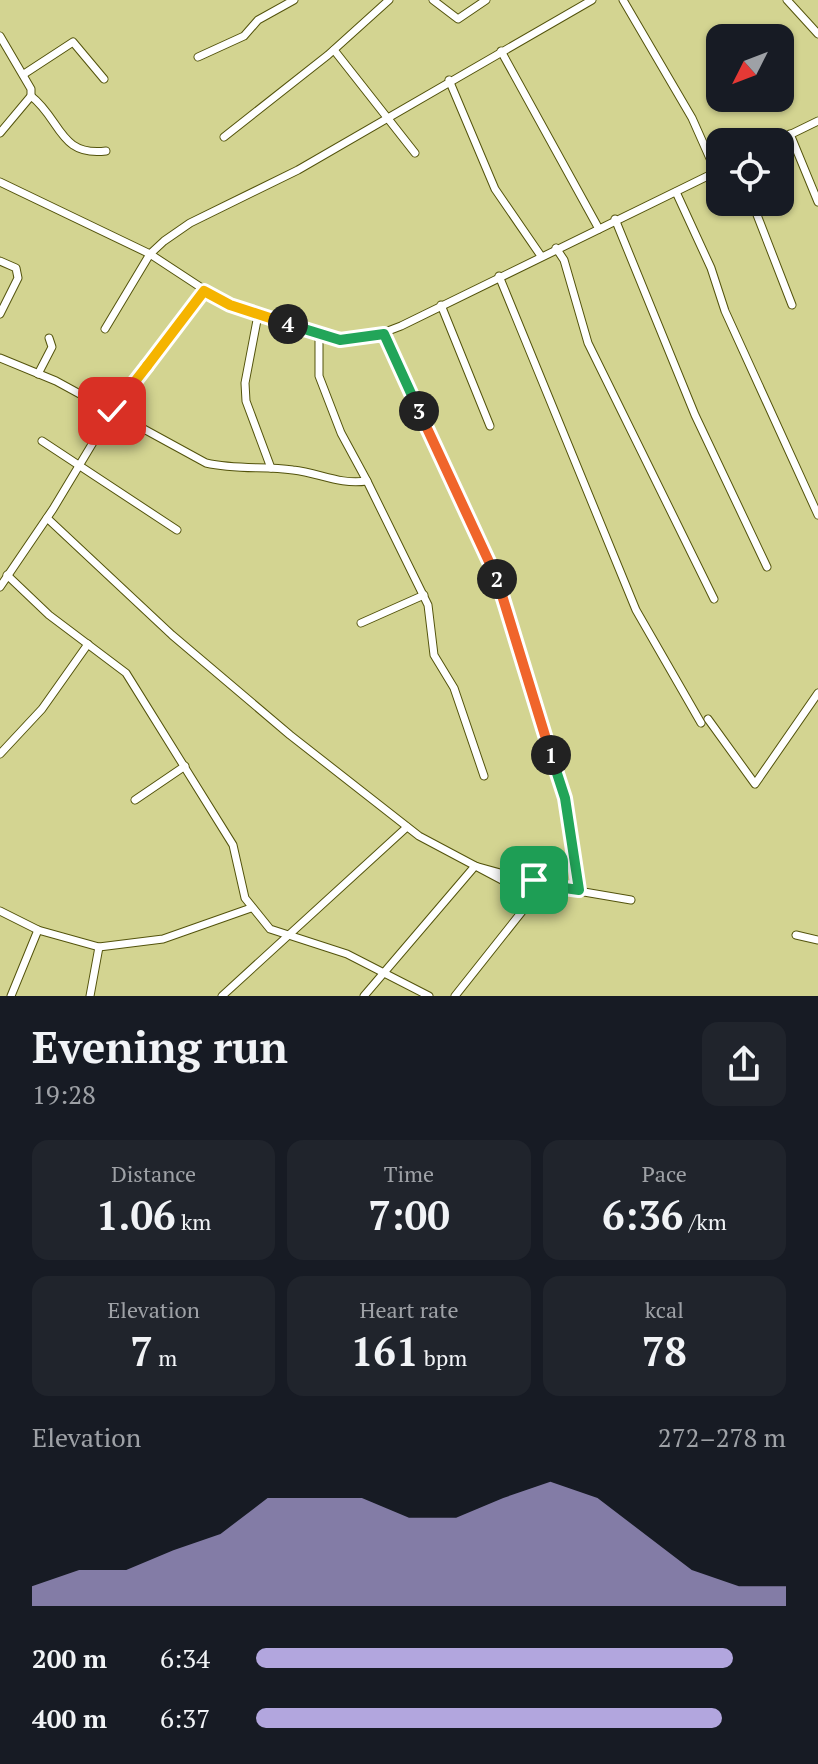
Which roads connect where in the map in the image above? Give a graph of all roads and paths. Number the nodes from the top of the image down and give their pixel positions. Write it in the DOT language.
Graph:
graph roads {
  1 [pos="294,0"];
  2 [pos="389,0"];
  3 [pos="433,0"];
  4 [pos="486,0"];
  5 [pos="592,0"];
  6 [pos="623,0"];
  7 [pos="787,0"];
  8 [pos="818,34"];
  9 [pos="0,36"];
  10 [pos="334,50"];
  11 [pos="501,51"];
  12 [pos="198,57"];
  13 [pos="24,74"];
  14 [pos="104,79"];
  15 [pos="449,80"];
  16 [pos="31,96"];
  17 [pos="386,117"];
  18 [pos="818,121"];
  19 [pos="794,132"];
  20 [pos="0,133"];
  21 [pos="224,137"];
  22 [pos="794,144"];
  23 [pos="706,147"];
  24 [pos="106,151"];
  25 [pos="415,153"];
  26 [pos="706,177"];
  27 [pos="0,182"];
  28 [pos="676,192"];
  29 [pos="818,202"];
  30 [pos="757,216"];
  31 [pos="615,219"];
  32 [pos="599,229"];
  33 [pos="556,248"];
  34 [pos="150,254"];
  35 [pos="541,256"];
  36 [pos="0,261"];
  37 [pos="499,276"];
  38 [pos="204,291"];
  39 [pos="441,305"];
  40 [pos="792,305"];
  41 [pos="0,314"];
  42 [pos="258,315"];
  43 [pos="105,329"];
  44 [pos="384,334"];
  45 [pos="319,335"];
  46 [pos="49,338"];
  47 [pos="0,358"];
  48 [pos="38,374"];
  49 [pos="112,411"];
  50 [pos="490,426"];
  51 [pos="42,441"];
  52 [pos="271,468"];
  53 [pos="367,481"];
  54 [pos="818,515"];
  55 [pos="47,518"];
  56 [pos="177,530"];
  57 [pos="767,567"];
  58 [pos="7,575"];
  59 [pos="0,587"];
  60 [pos="424,595"];
  61 [pos="714,599"];
  62 [pos="361,623"];
  63 [pos="88,644"];
  64 [pos="818,693"];
  65 [pos="0,754"];
  66 [pos="185,766"];
  67 [pos="484,776"];
  68 [pos="135,800"];
  69 [pos="407,827"];
  70 [pos="543,885"];
  71 [pos="515,887"];
  72 [pos="579,890"];
  73 [pos="631,900"];
  74 [pos="251,908"];
  75 [pos="0,911"];
  76 [pos="38,930"];
  77 [pos="796,935"];
  78 [pos="290,938"];
  79 [pos="818,940"];
  80 [pos="99,947"];
  81 [pos="383,972"];
  82 [pos="11,996"];
  83 [pos="90,996"];
  84 [pos="222,996"];
  85 [pos="364,996"];
  86 [pos="429,996"];
  87 [pos="455,996"];
  1 -- 12 [label="street"];
  2 -- 10 [label="street"];
  3 -- 4 [label="street"];
  5 -- 11 [label="street"];
  6 -- 23 [label="street"];
  7 -- 8 [label="street"];
  9 -- 13 [label="street"];
  10 -- 17 [label="street"];
  10 -- 21 [label="street"];
  11 -- 15 [label="street"];
  11 -- 32 [label="street"];
  13 -- 14 [label="street"];
  13 -- 16 [label="street"];
  15 -- 17 [label="street"];
  15 -- 35 [label="street"];
  16 -- 20 [label="street"];
  16 -- 24 [label="street"];
  17 -- 25 [label="street"];
  17 -- 34 [label="street"];
  18 -- 19 [label="street"];
  22 -- 29 [label="street"];
  26 -- 28 [label="street"];
  27 -- 34 [label="street"];
  28 -- 31 [label="street"];
  28 -- 54 [label="street"];
  30 -- 40 [label="street"];
  31 -- 32 [label="street"];
  31 -- 57 [label="street"];
  32 -- 33 [label="street"];
  33 -- 35 [label="street"];
  33 -- 61 [label="street"];
  34 -- 38 [label="street"];
  34 -- 43 [label="street"];
  35 -- 37 [label="street"];
  36 -- 41 [label="street"];
  37 -- 39 [label="street"];
  37 -- 64 [label="street"];
  38 -- 42 [label="street"];
  38 -- 49 [label="street"];
  39 -- 44 [label="street"];
  39 -- 50 [label="street"];
  42 -- 45 [label="street"];
  42 -- 52 [label="street"];
  44 -- 45 [label="street"];
  44 -- 72 [label="street"];
  45 -- 53 [label="street"];
  46 -- 48 [label="street"];
  47 -- 48 [label="street"];
  48 -- 49 [label="street"];
  49 -- 52 [label="street"];
  49 -- 55 [label="street"];
  51 -- 56 [label="street"];
  52 -- 53 [label="street"];
  53 -- 60 [label="street"];
  55 -- 58 [label="street"];
  55 -- 69 [label="street"];
  58 -- 59 [label="street"];
  58 -- 63 [label="street"];
  60 -- 62 [label="street"];
  60 -- 67 [label="street"];
  63 -- 65 [label="street"];
  63 -- 66 [label="street"];
  66 -- 68 [label="street"];
  66 -- 74 [label="street"];
  69 -- 71 [label="street"];
  69 -- 78 [label="street"];
  70 -- 72 [label="street"];
  70 -- 81 [label="street"];
  70 -- 87 [label="street"];
  72 -- 73 [label="street"];
  74 -- 78 [label="street"];
  74 -- 80 [label="street"];
  75 -- 76 [label="street"];
  76 -- 80 [label="street"];
  76 -- 82 [label="street"];
  77 -- 79 [label="street"];
  78 -- 81 [label="street"];
  78 -- 84 [label="street"];
  80 -- 83 [label="street"];
  81 -- 85 [label="street"];
  81 -- 86 [label="street"];
}
